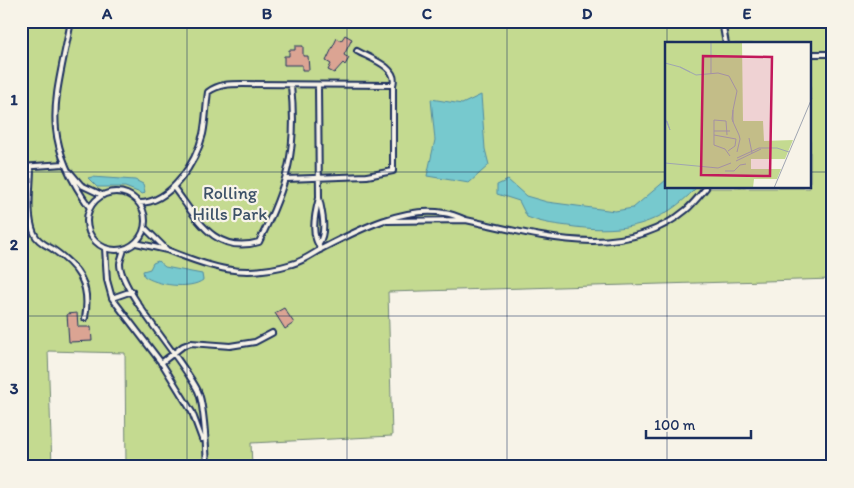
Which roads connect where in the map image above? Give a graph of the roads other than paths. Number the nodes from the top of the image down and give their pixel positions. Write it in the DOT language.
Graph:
graph roads {
  1 [pos="71,21"];
  2 [pos="722,21"];
  3 [pos="726,42"];
  4 [pos="357,51"];
  5 [pos="812,54"];
  6 [pos="833,54"];
  7 [pos="393,85"];
  8 [pos="291,86"];
  9 [pos="318,86"];
  10 [pos="64,164"];
  11 [pos="31,167"];
  12 [pos="21,168"];
  13 [pos="319,178"];
  14 [pos="286,179"];
  15 [pos="174,188"];
  16 [pos="705,189"];
  17 [pos="102,196"];
  18 [pos="139,203"];
  19 [pos="90,208"];
  20 [pos="466,220"];
  21 [pos="387,221"];
  22 [pos="144,228"];
  23 [pos="136,243"];
  24 [pos="105,248"];
  25 [pos="124,250"];
  26 [pos="167,250"];
  27 [pos="320,250"];
  28 [pos="132,291"];
  29 [pos="112,298"];
  30 [pos="84,318"];
  31 [pos="272,333"];
  32 [pos="174,353"];
  33 [pos="161,363"];
  34 [pos="204,443"];
  35 [pos="207,467"];
  1 -- 10 [label="lane"];
  2 -- 3 [label="lane"];
  4 -- 7 [label="lane"];
  5 -- 6 [label="lane"];
  7 -- 9 [label="lane"];
  7 -- 13 [label="lane"];
  8 -- 9 [label="lane"];
  8 -- 14 [label="lane"];
  8 -- 15 [label="lane"];
  9 -- 13 [label="lane"];
  10 -- 11 [label="lane"];
  10 -- 17 [label="lane"];
  10 -- 19 [label="lane"];
  11 -- 12 [label="lane"];
  11 -- 30 [label="lane"];
  13 -- 14 [label="lane"];
  13 -- 27 [label="lane"];
  14 -- 15 [label="lane"];
  15 -- 18 [label="lane"];
  16 -- 20 [label="lane"];
  17 -- 18 [label="lane"];
  17 -- 19 [label="lane"];
  18 -- 22 [label="lane"];
  19 -- 24 [label="lane"];
  20 -- 21 [label="lane"];
  20 -- 21 [label="lane"];
  21 -- 27 [label="lane"];
  22 -- 23 [label="lane"];
  22 -- 26 [label="lane"];
  23 -- 25 [label="lane"];
  23 -- 26 [label="lane"];
  24 -- 25 [label="lane"];
  24 -- 29 [label="lane"];
  25 -- 28 [label="lane"];
  26 -- 27 [label="lane"];
  28 -- 29 [label="lane"];
  28 -- 32 [label="lane"];
  29 -- 33 [label="lane"];
  31 -- 32 [label="lane"];
  32 -- 33 [label="lane"];
  32 -- 34 [label="lane"];
  33 -- 34 [label="lane"];
  34 -- 35 [label="lane"];
}
